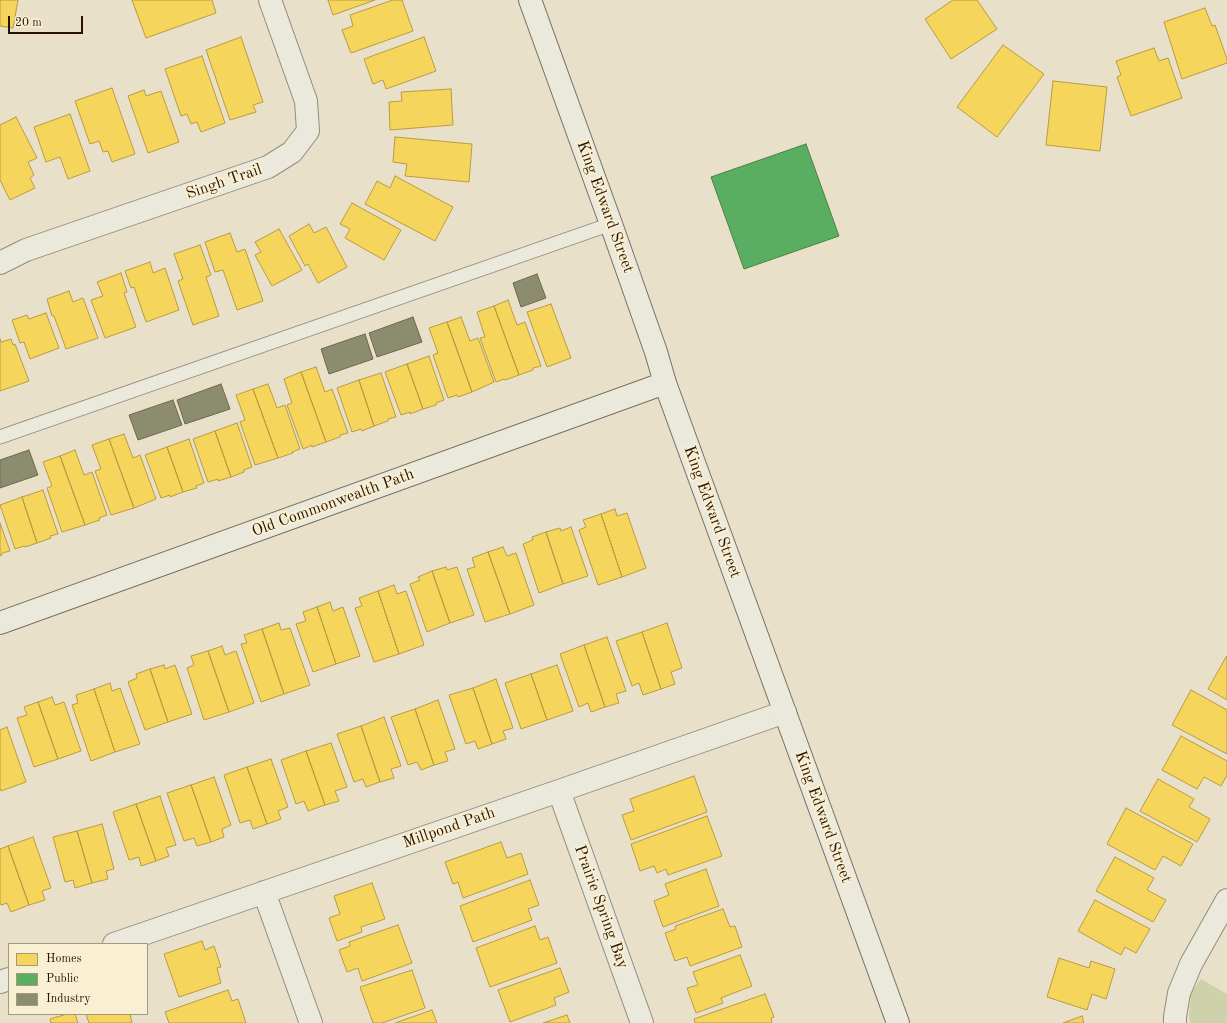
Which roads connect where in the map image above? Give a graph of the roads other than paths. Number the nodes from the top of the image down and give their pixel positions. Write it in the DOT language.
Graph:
graph roads {
  1 [pos="270,0"];
  2 [pos="530,0"];
  3 [pos="612,224"];
  4 [pos="0,263"];
  5 [pos="665,383"];
  6 [pos="0,436"];
  7 [pos="0,623"];
  8 [pos="785,712"];
  9 [pos="559,791"];
  10 [pos="264,892"];
  11 [pos="1227,900"];
  12 [pos="117,943"];
  13 [pos="311,1023"];
  14 [pos="642,1023"];
  15 [pos="898,1023"];
  16 [pos="1176,1023"];
  1 -- 4 [label="street, Singh Trail"];
  2 -- 3 [label="street, King Edward Street"];
  3 -- 5 [label="street, King Edward Street"];
  3 -- 6 [label="lane"];
  5 -- 7 [label="street, Old Commonwealth Path"];
  5 -- 8 [label="street, King Edward Street"];
  8 -- 9 [label="street, Millpond Path"];
  8 -- 15 [label="street, King Edward Street"];
  9 -- 10 [label="street, Millpond Path"];
  9 -- 14 [label="street, Prairie Spring Bay"];
  10 -- 12 [label="street, Millpond Path"];
  10 -- 13 [label="street"];
  11 -- 16 [label="street"];
}
